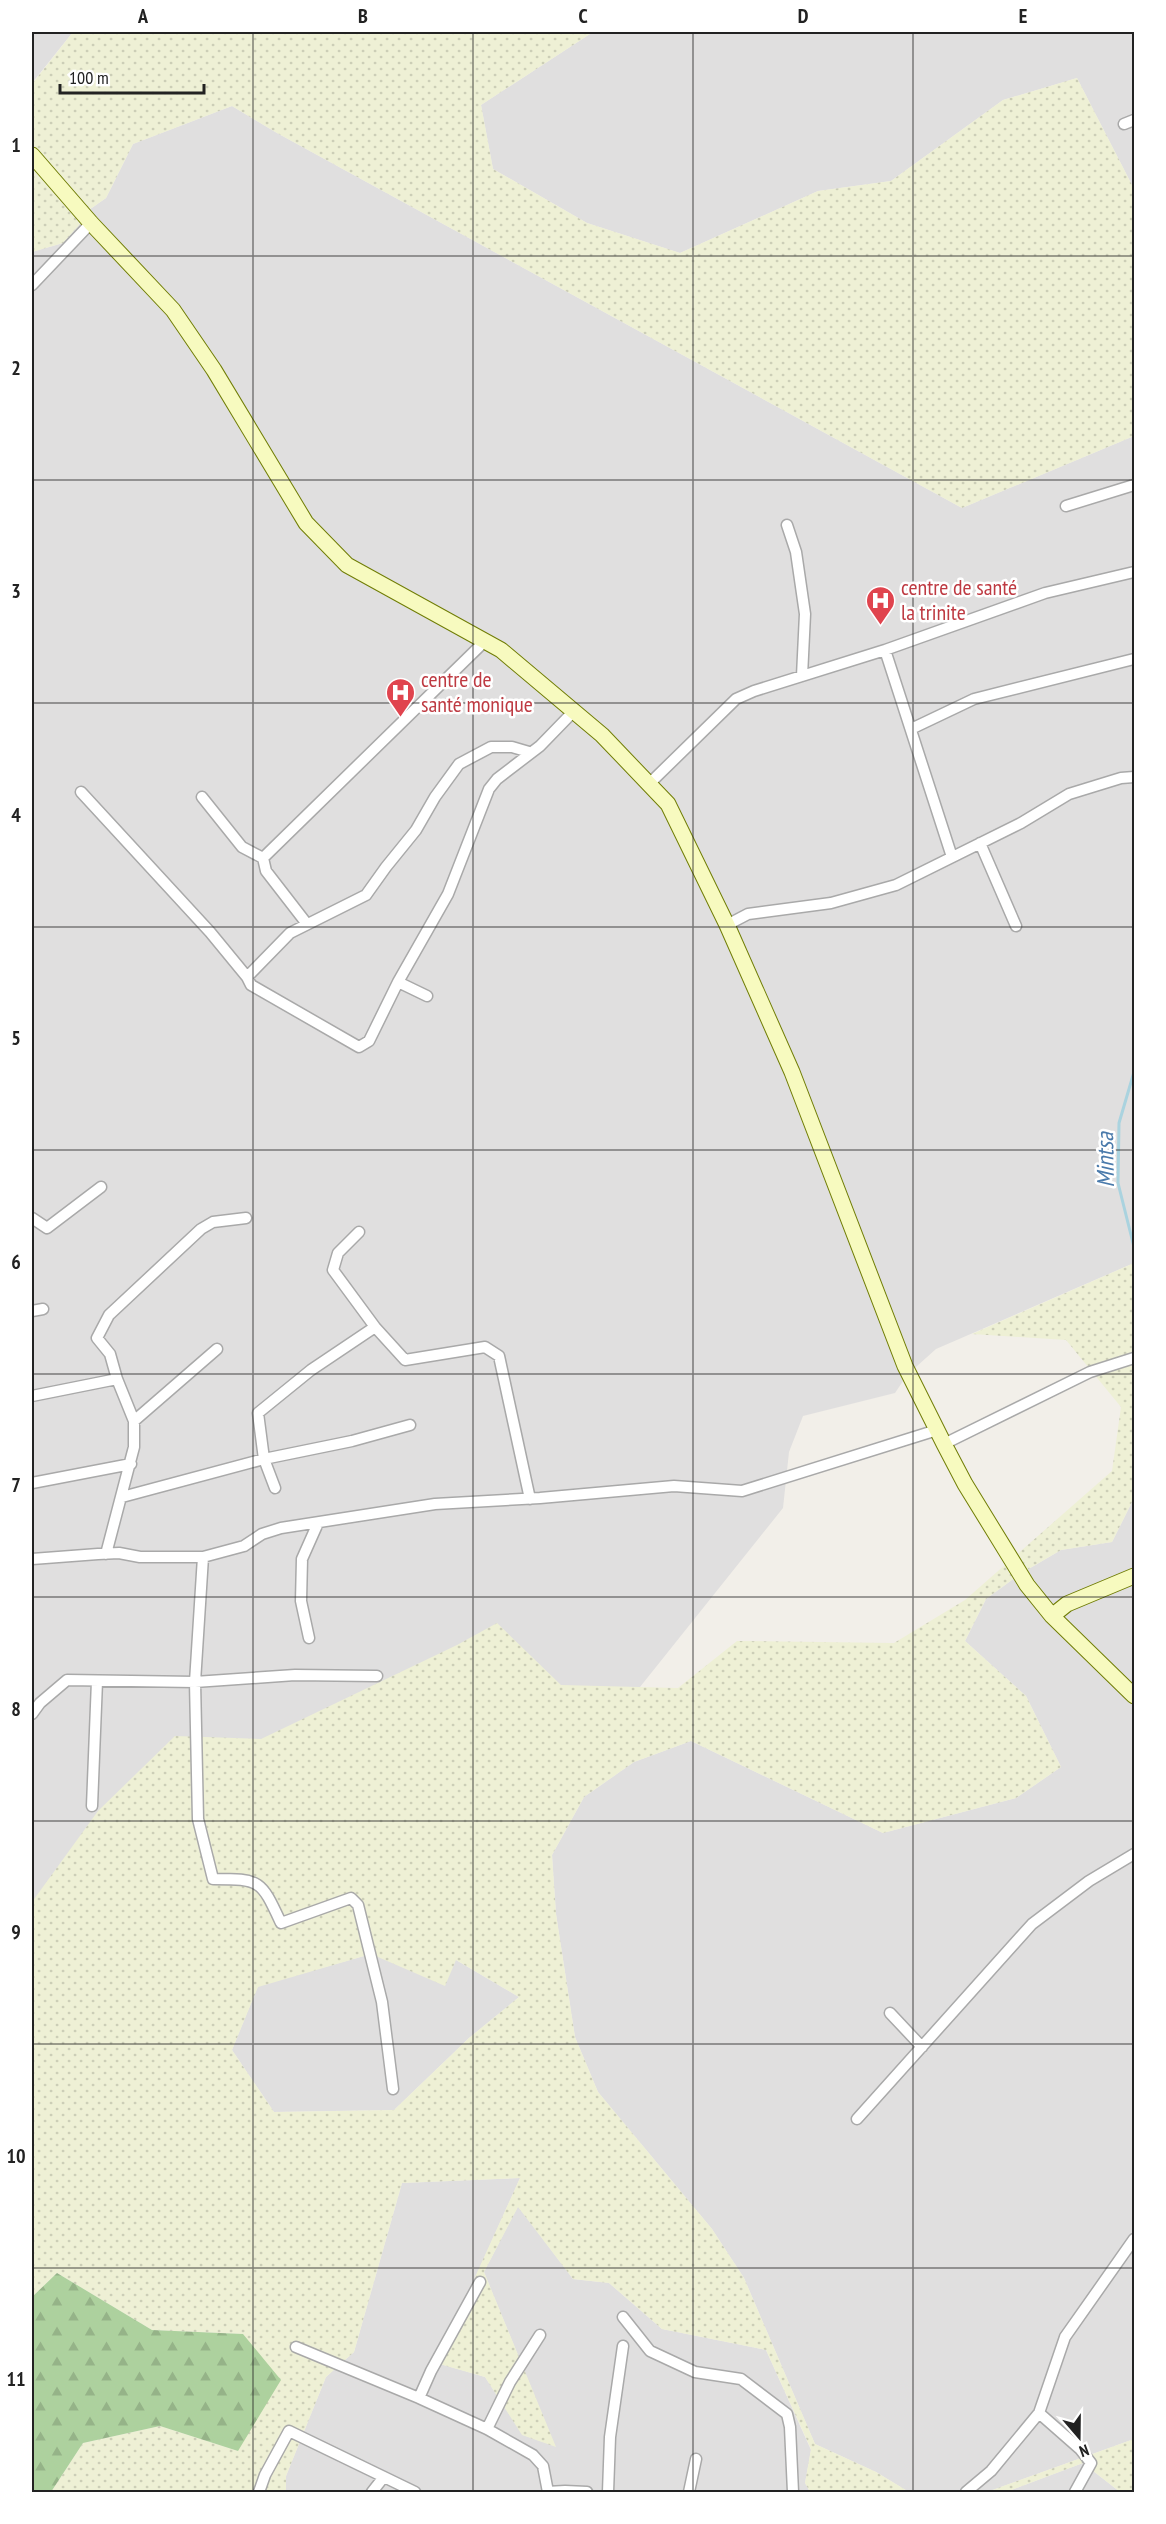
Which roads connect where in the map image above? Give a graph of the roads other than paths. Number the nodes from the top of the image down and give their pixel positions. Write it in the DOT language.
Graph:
graph roads {
  1 [pos="32,155"];
  2 [pos="91,224"];
  3 [pos="32,285"];
  4 [pos="1134,485"];
  5 [pos="1066,507"];
  6 [pos="787,525"];
  7 [pos="1134,572"];
  8 [pos="485,641"];
  9 [pos="885,650"];
  10 [pos="1134,659"];
  11 [pos="802,676"];
  12 [pos="573,712"];
  13 [pos="911,729"];
  14 [pos="529,752"];
  15 [pos="1134,777"];
  16 [pos="650,784"];
  17 [pos="81,792"];
  18 [pos="202,797"];
  19 [pos="980,843"];
  20 [pos="952,857"];
  21 [pos="262,858"];
  22 [pos="307,924"];
  23 [pos="727,925"];
  24 [pos="1016,926"];
  25 [pos="247,977"];
  26 [pos="398,982"];
  27 [pos="427,996"];
  28 [pos="100,1187"];
  29 [pos="32,1218"];
  30 [pos="246,1218"];
  31 [pos="359,1232"];
  32 [pos="43,1309"];
  33 [pos="32,1311"];
  34 [pos="375,1327"];
  35 [pos="217,1349"];
  36 [pos="1134,1358"];
  37 [pos="117,1378"];
  38 [pos="32,1396"];
  39 [pos="134,1421"];
  40 [pos="410,1425"];
  41 [pos="940,1437"];
  42 [pos="264,1459"];
  43 [pos="131,1464"];
  44 [pos="32,1483"];
  45 [pos="275,1488"];
  46 [pos="122,1497"];
  47 [pos="530,1499"];
  48 [pos="318,1523"];
  49 [pos="106,1554"];
  50 [pos="203,1557"];
  51 [pos="32,1559"];
  52 [pos="1134,1576"];
  53 [pos="1052,1616"];
  54 [pos="309,1638"];
  55 [pos="377,1676"];
  56 [pos="97,1681"];
  57 [pos="195,1682"];
  58 [pos="1134,1696"];
  59 [pos="32,1714"];
  60 [pos="92,1806"];
  61 [pos="1134,1854"];
  62 [pos="890,2013"];
  63 [pos="921,2047"];
  64 [pos="393,2089"];
  65 [pos="857,2119"];
  66 [pos="1134,2239"];
  67 [pos="480,2282"];
  68 [pos="623,2317"];
  69 [pos="540,2335"];
  70 [pos="623,2346"];
  71 [pos="296,2347"];
  72 [pos="419,2398"];
  73 [pos="1039,2413"];
  74 [pos="487,2429"];
  75 [pos="696,2459"];
  76 [pos="383,2478"];
  77 [pos="547,2492"];
  78 [pos="259,2493"];
  79 [pos="372,2493"];
  80 [pos="415,2493"];
  81 [pos="587,2493"];
  82 [pos="608,2493"];
  83 [pos="689,2493"];
  84 [pos="793,2493"];
  85 [pos="966,2493"];
  86 [pos="1075,2493"];
  1 -- 2 [label="main road"];
  2 -- 3 [label="street"];
  2 -- 8 [label="main road"];
  4 -- 5 [label="street"];
  6 -- 11 [label="street"];
  7 -- 9 [label="street"];
  8 -- 12 [label="main road"];
  8 -- 21 [label="street"];
  9 -- 11 [label="street"];
  9 -- 13 [label="street"];
  10 -- 13 [label="street"];
  11 -- 16 [label="street"];
  12 -- 14 [label="street"];
  12 -- 16 [label="main road"];
  13 -- 20 [label="street"];
  14 -- 22 [label="street"];
  14 -- 26 [label="street"];
  15 -- 19 [label="street"];
  16 -- 23 [label="main road"];
  17 -- 25 [label="street"];
  18 -- 21 [label="street"];
  19 -- 20 [label="street"];
  19 -- 24 [label="street"];
  20 -- 23 [label="street"];
  21 -- 22 [label="street"];
  22 -- 25 [label="street"];
  23 -- 41 [label="main road"];
  25 -- 26 [label="street"];
  26 -- 27 [label="street"];
  28 -- 29 [label="street"];
  30 -- 37 [label="street"];
  31 -- 34 [label="street"];
  32 -- 33 [label="street"];
  34 -- 42 [label="street"];
  34 -- 47 [label="street"];
  35 -- 39 [label="street"];
  36 -- 41 [label="street"];
  37 -- 38 [label="street"];
  37 -- 39 [label="street"];
  39 -- 43 [label="street"];
  40 -- 42 [label="street"];
  41 -- 47 [label="street"];
  41 -- 53 [label="main road"];
  42 -- 45 [label="street"];
  42 -- 46 [label="street"];
  43 -- 44 [label="street"];
  43 -- 46 [label="street"];
  46 -- 49 [label="street"];
  47 -- 48 [label="street"];
  48 -- 50 [label="street"];
  48 -- 54 [label="street"];
  49 -- 50 [label="street"];
  49 -- 51 [label="street"];
  50 -- 57 [label="street"];
  52 -- 53 [label="main road"];
  53 -- 58 [label="main road"];
  55 -- 57 [label="street"];
  56 -- 57 [label="street"];
  56 -- 59 [label="street"];
  56 -- 60 [label="street"];
  57 -- 64 [label="street"];
  61 -- 63 [label="street"];
  62 -- 63 [label="street"];
  63 -- 65 [label="street"];
  66 -- 73 [label="street"];
  67 -- 72 [label="street"];
  68 -- 84 [label="street"];
  69 -- 74 [label="street"];
  70 -- 82 [label="street"];
  71 -- 72 [label="street"];
  72 -- 74 [label="street"];
  73 -- 85 [label="street"];
  73 -- 86 [label="street"];
  74 -- 77 [label="street"];
  75 -- 83 [label="street"];
  76 -- 78 [label="street"];
  76 -- 79 [label="street"];
  76 -- 80 [label="street"];
  77 -- 81 [label="street"];
}
